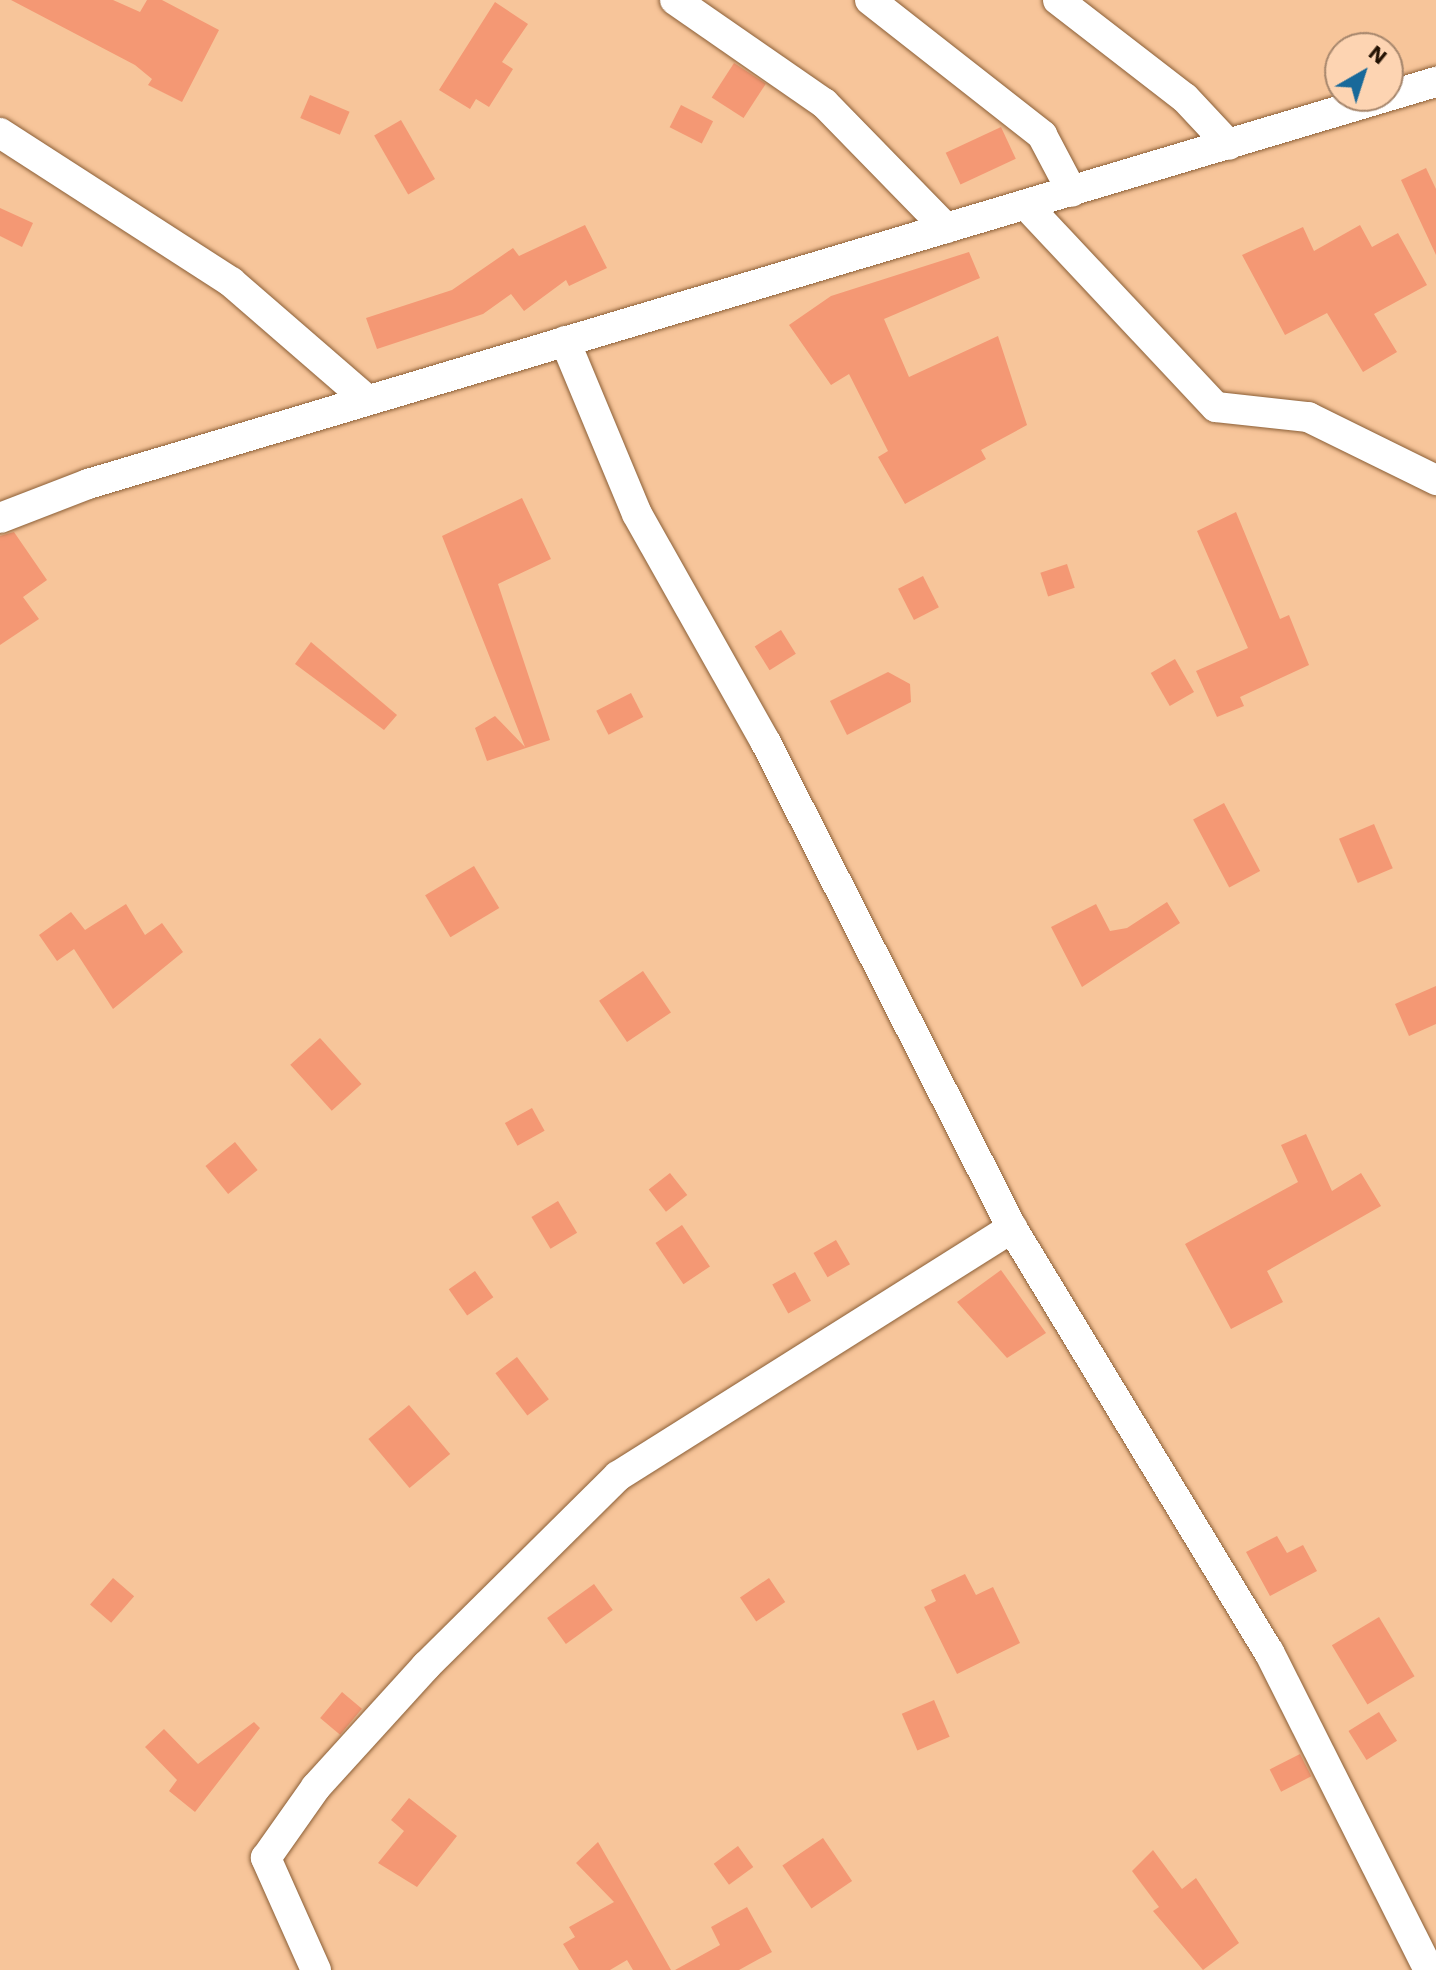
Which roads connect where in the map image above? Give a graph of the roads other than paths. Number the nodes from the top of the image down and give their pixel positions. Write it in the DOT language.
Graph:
graph roads {
  1 [pos="675,0"];
  2 [pos="870,0"];
  3 [pos="1058,0"];
  4 [pos="1436,82"];
  5 [pos="0,133"];
  6 [pos="1229,145"];
  7 [pos="1072,192"];
  8 [pos="1026,205"];
  9 [pos="946,228"];
  10 [pos="565,341"];
  11 [pos="367,400"];
  12 [pos="1436,480"];
  13 [pos="0,518"];
  14 [pos="1012,1228"];
  15 [pos="316,1970"];
  16 [pos="1429,1970"];
  1 -- 9 [label="street"];
  2 -- 7 [label="street"];
  3 -- 6 [label="street"];
  4 -- 6 [label="street"];
  5 -- 11 [label="street"];
  6 -- 7 [label="street"];
  7 -- 8 [label="street"];
  8 -- 9 [label="street"];
  8 -- 12 [label="street"];
  9 -- 10 [label="street"];
  10 -- 11 [label="street"];
  10 -- 14 [label="street"];
  11 -- 13 [label="street"];
  14 -- 15 [label="street"];
  14 -- 16 [label="street"];
}
